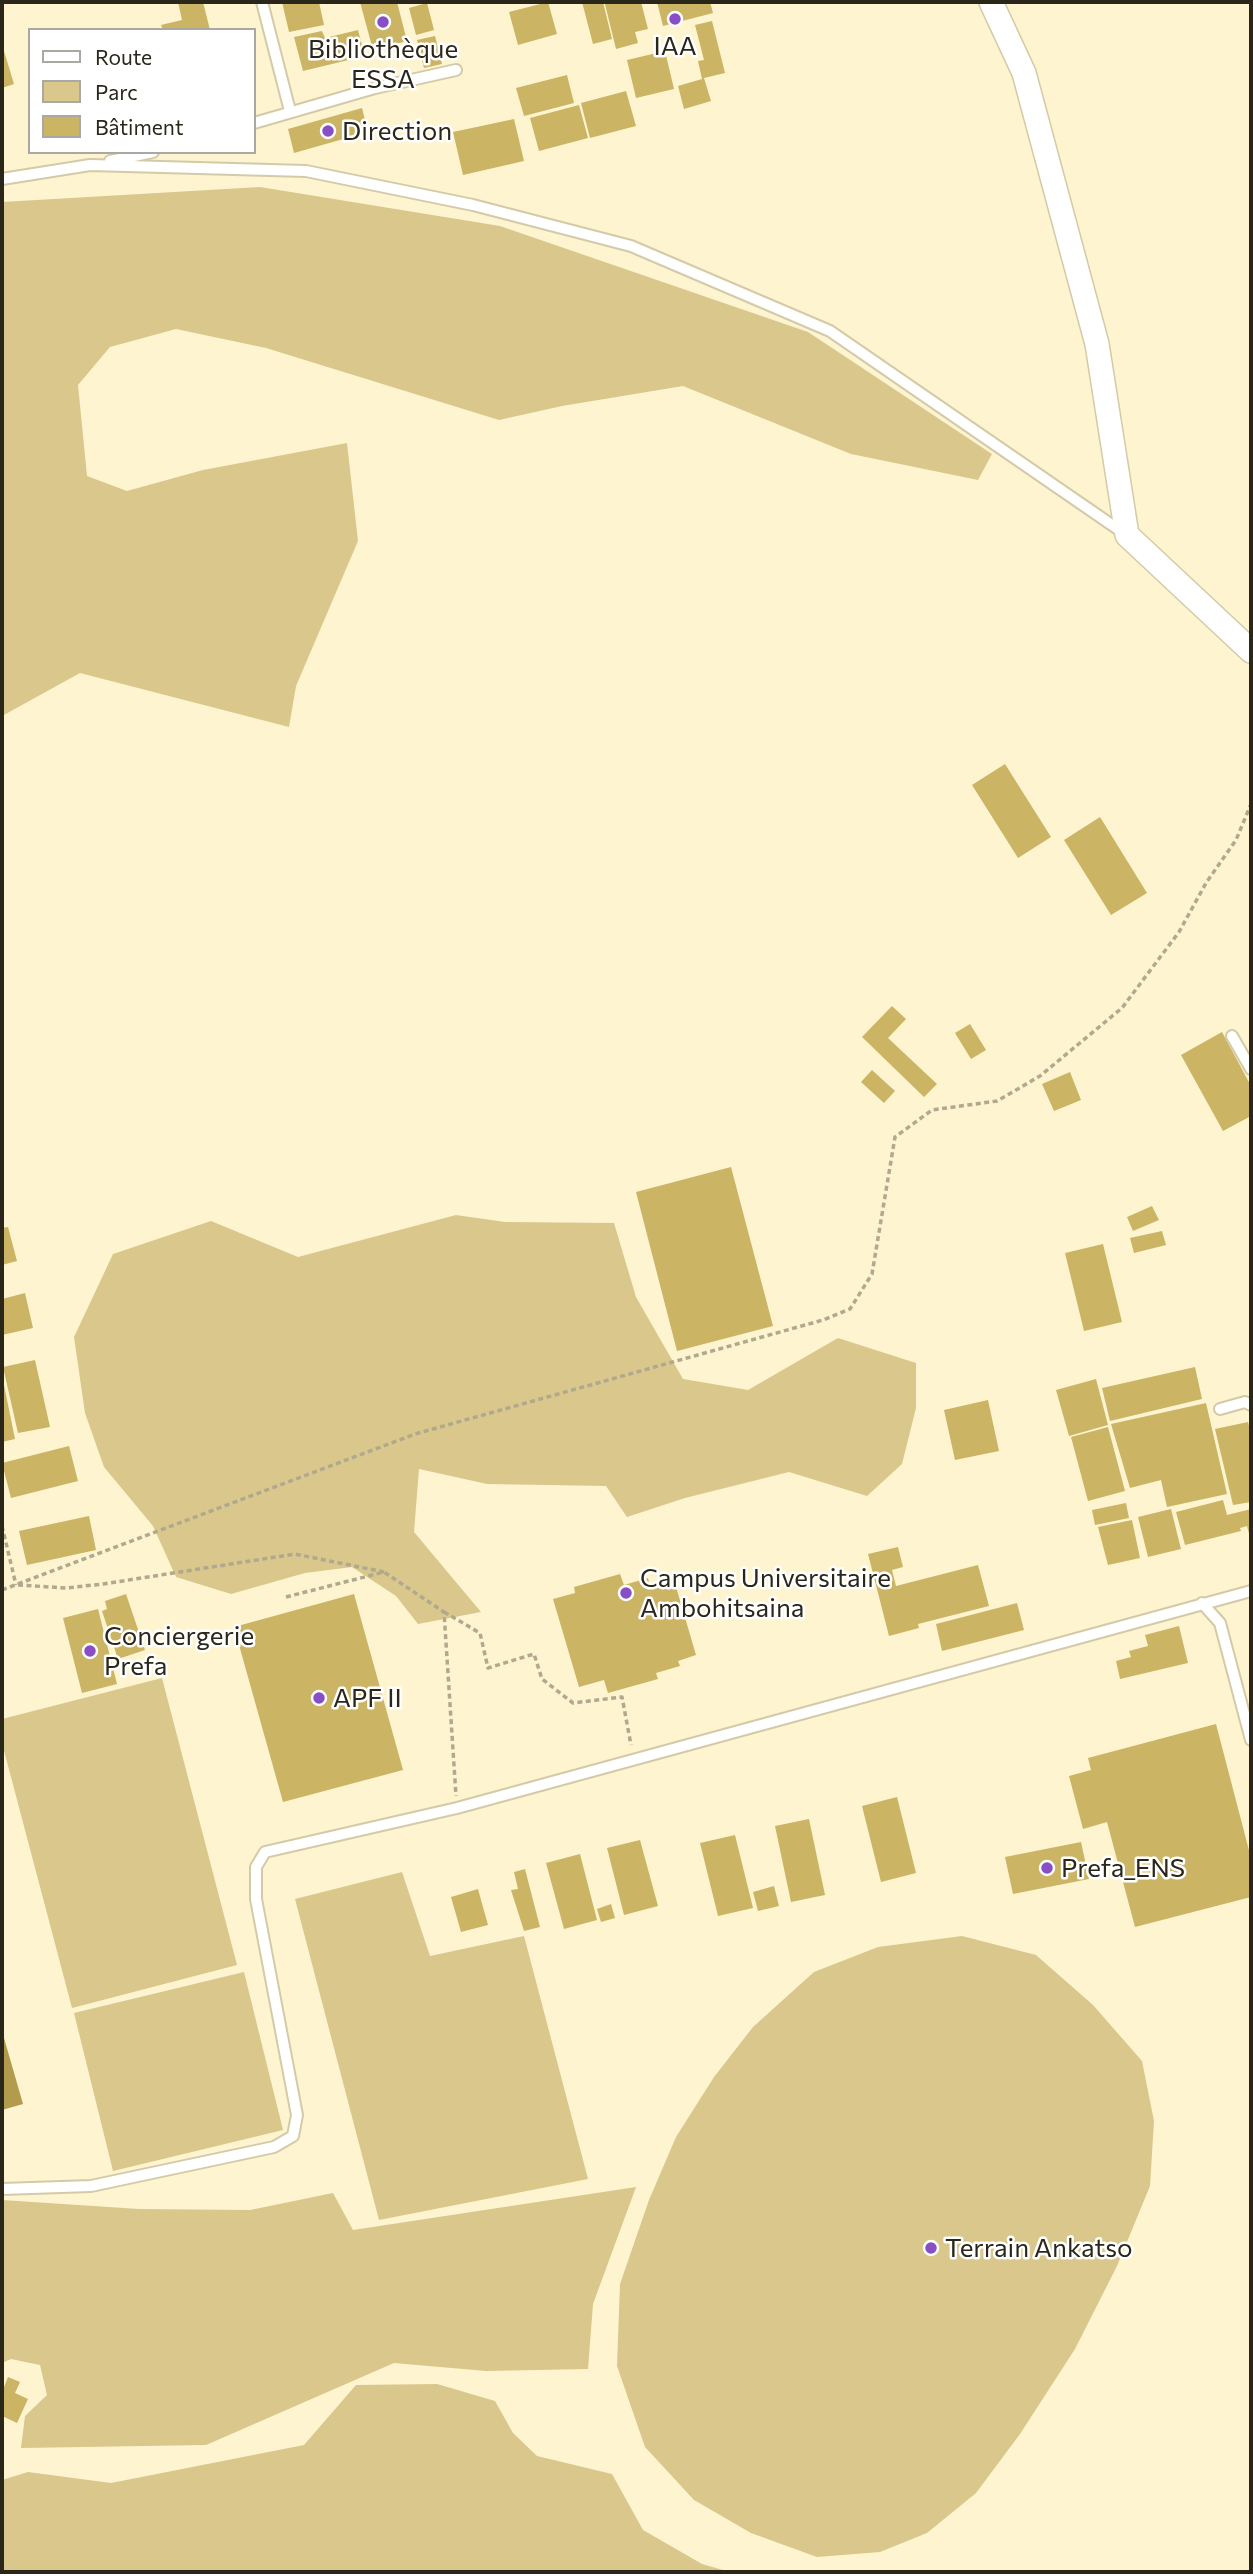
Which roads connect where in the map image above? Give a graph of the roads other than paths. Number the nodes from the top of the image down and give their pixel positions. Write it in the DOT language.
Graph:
graph roads {
  1 [pos="261,2"];
  2 [pos="991,2"];
  3 [pos="456,70"];
  4 [pos="290,111"];
  5 [pos="256,122"];
  6 [pos="143,154"];
  7 [pos="90,165"];
  8 [pos="2,179"];
  9 [pos="1127,535"];
  10 [pos="1248,646"];
  11 [pos="1231,1036"];
  12 [pos="1251,1069"];
  13 [pos="1251,1405"];
  14 [pos="1220,1409"];
  15 [pos="1251,1591"];
  16 [pos="1202,1603"];
  17 [pos="1251,1740"];
  18 [pos="2,2189"];
  1 -- 4 [label="lane"];
  2 -- 9 [label="street"];
  3 -- 4 [label="lane"];
  4 -- 5 [label="lane"];
  6 -- 7 [label="lane"];
  7 -- 8 [label="lane"];
  7 -- 9 [label="lane"];
  9 -- 10 [label="street"];
  11 -- 12 [label="lane"];
  13 -- 14 [label="lane"];
  15 -- 16 [label="lane"];
  16 -- 17 [label="lane"];
  16 -- 18 [label="lane"];
}
